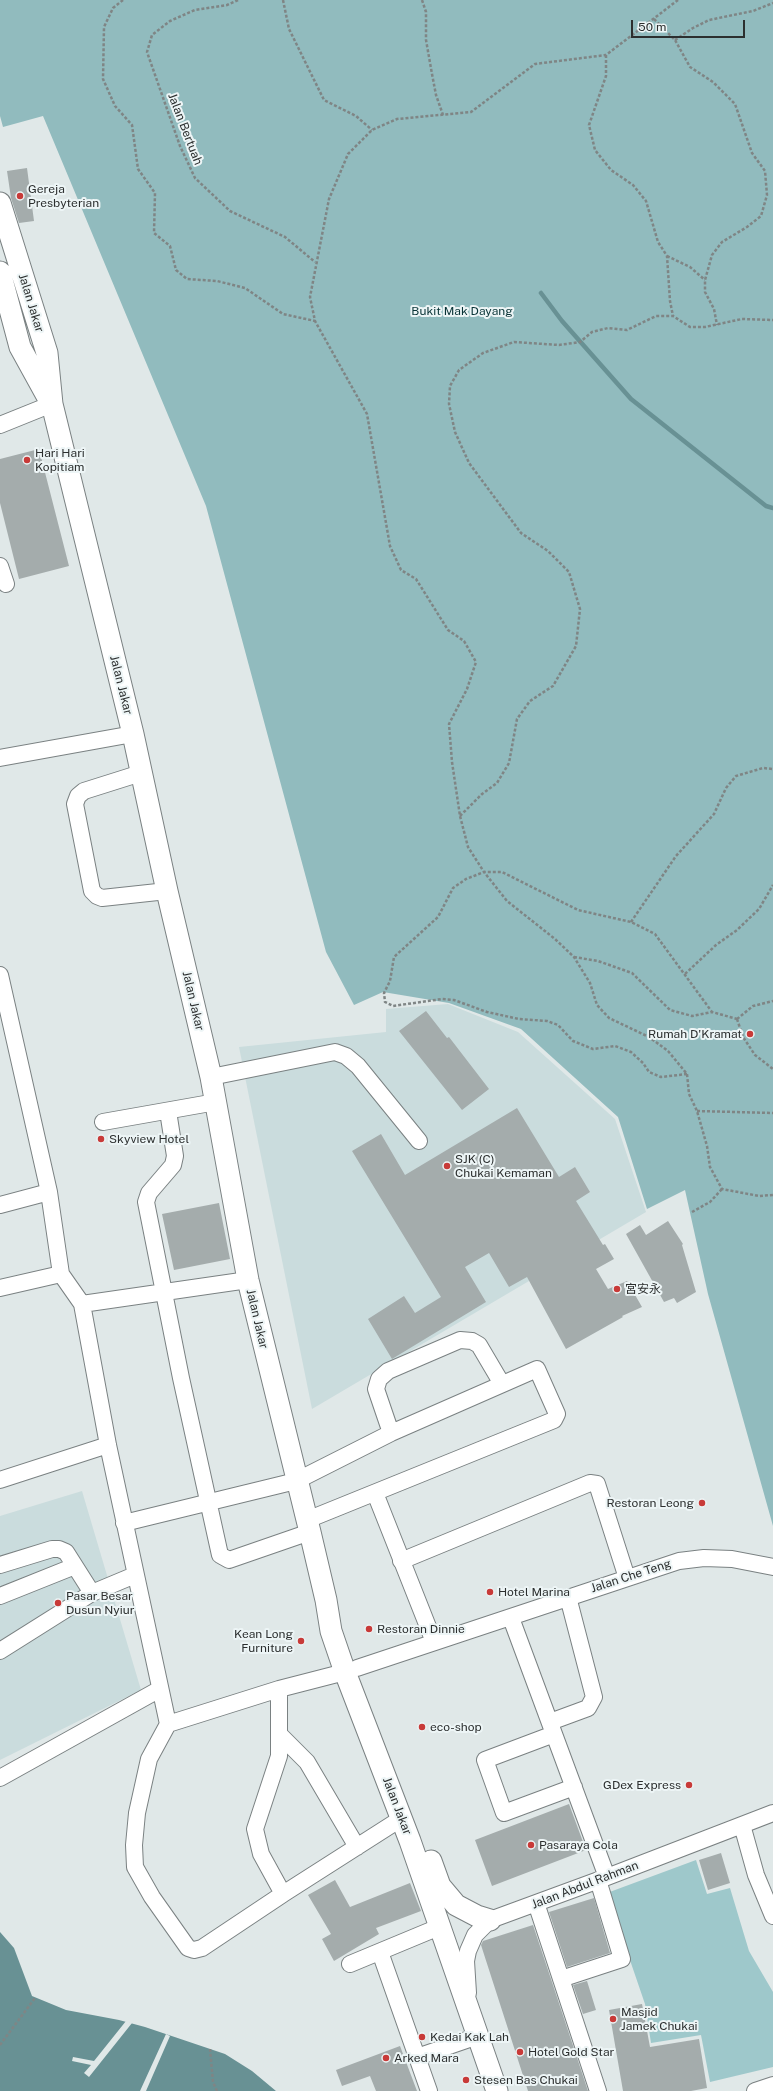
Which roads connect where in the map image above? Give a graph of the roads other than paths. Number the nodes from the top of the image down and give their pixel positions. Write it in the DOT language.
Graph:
graph roads {
  1 [pos="0,203"];
  2 [pos="4,234"];
  3 [pos="0,272"];
  4 [pos="52,404"];
  5 [pos="0,425"];
  6 [pos="0,566"];
  7 [pos="6,584"];
  8 [pos="133,734"];
  9 [pos="0,758"];
  10 [pos="141,773"];
  11 [pos="167,891"];
  12 [pos="0,975"];
  13 [pos="211,1077"];
  14 [pos="216,1102"];
  15 [pos="168,1111"];
  16 [pos="103,1122"];
  17 [pos="419,1141"];
  18 [pos="49,1192"];
  19 [pos="0,1205"];
  20 [pos="61,1274"];
  21 [pos="248,1280"];
  22 [pos="0,1288"];
  23 [pos="164,1292"];
  24 [pos="82,1304"];
  25 [pos="502,1384"];
  26 [pos="390,1433"];
  27 [pos="108,1445"];
  28 [pos="0,1480"];
  29 [pos="296,1481"];
  30 [pos="375,1493"];
  31 [pos="210,1503"];
  32 [pos="124,1523"];
  33 [pos="308,1526"];
  34 [pos="401,1561"];
  35 [pos="0,1565"];
  36 [pos="75,1566"];
  37 [pos="773,1567"];
  38 [pos="135,1575"];
  39 [pos="627,1578"];
  40 [pos="92,1594"];
  41 [pos="0,1596"];
  42 [pos="568,1597"];
  43 [pos="511,1618"];
  44 [pos="434,1642"];
  45 [pos="0,1651"];
  46 [pos="351,1670"];
  47 [pos="160,1689"];
  48 [pos="279,1689"];
  49 [pos="168,1724"];
  50 [pos="552,1728"];
  51 [pos="279,1734"];
  52 [pos="0,1778"];
  53 [pos="574,1787"];
  54 [pos="773,1813"];
  55 [pos="402,1818"];
  56 [pos="742,1825"];
  57 [pos="357,1847"];
  58 [pos="603,1879"];
  59 [pos="283,1894"];
  60 [pos="536,1903"];
  61 [pos="773,1916"];
  62 [pos="490,1920"];
  63 [pos="439,1927"];
  64 [pos="380,1952"];
  65 [pos="350,1964"];
  66 [pos="561,1979"];
  67 [pos="470,2012"];
  68 [pos="478,2036"];
  69 [pos="417,2057"];
  70 [pos="773,2085"];
  71 [pos="429,2091"];
  72 [pos="497,2091"];
  73 [pos="598,2091"];
  74 [pos="755,2091"];
  1 -- 2 [label="main road, Jalan Jakar"];
  2 -- 4 [label="main road, Jalan Jakar"];
  3 -- 4 [label="main road, Jalan Jakar"];
  4 -- 5 [label="street"];
  4 -- 8 [label="main road, Jalan Jakar"];
  6 -- 7 [label="street"];
  8 -- 9 [label="street"];
  8 -- 10 [label="main road, Jalan Jakar"];
  10 -- 11 [label="main road, Jalan Jakar"];
  10 -- 11 [label="street"];
  11 -- 13 [label="main road, Jalan Jakar"];
  12 -- 18 [label="street"];
  13 -- 14 [label="main road, Jalan Jakar"];
  13 -- 17 [label="street"];
  14 -- 15 [label="street"];
  14 -- 21 [label="main road, Jalan Jakar"];
  15 -- 16 [label="street"];
  15 -- 23 [label="street"];
  18 -- 19 [label="street"];
  18 -- 20 [label="street"];
  20 -- 22 [label="street"];
  20 -- 24 [label="street"];
  21 -- 23 [label="street"];
  21 -- 29 [label="main road, Jalan Jakar"];
  23 -- 24 [label="street"];
  23 -- 31 [label="street"];
  24 -- 27 [label="street"];
  25 -- 26 [label="street"];
  25 -- 26 [label="street"];
  25 -- 30 [label="street"];
  26 -- 29 [label="street"];
  27 -- 28 [label="street"];
  27 -- 32 [label="street"];
  29 -- 31 [label="street"];
  29 -- 33 [label="main road, Jalan Jakar"];
  30 -- 33 [label="street"];
  30 -- 34 [label="street"];
  31 -- 32 [label="street"];
  31 -- 33 [label="street"];
  32 -- 38 [label="street"];
  33 -- 46 [label="main road, Jalan Jakar"];
  34 -- 39 [label="street"];
  34 -- 44 [label="street"];
  35 -- 36 [label="street"];
  36 -- 40 [label="street"];
  36 -- 41 [label="street"];
  37 -- 39 [label="street, Jalan Che Teng"];
  38 -- 40 [label="street"];
  38 -- 47 [label="street"];
  39 -- 42 [label="street, Jalan Che Teng"];
  40 -- 45 [label="street"];
  42 -- 43 [label="street, Jalan Che Teng"];
  42 -- 50 [label="street"];
  43 -- 44 [label="street, Jalan Che Teng"];
  43 -- 50 [label="street"];
  44 -- 46 [label="street, Jalan Che Teng"];
  46 -- 48 [label="street, Jalan Che Teng"];
  46 -- 55 [label="main road, Jalan Jakar"];
  46 -- 62 [label="main road, Jalan Jakar"];
  47 -- 49 [label="street"];
  47 -- 52 [label="street"];
  48 -- 49 [label="street, Jalan Che Teng"];
  48 -- 51 [label="street"];
  49 -- 59 [label="street"];
  50 -- 53 [label="street"];
  50 -- 53 [label="street"];
  51 -- 57 [label="street"];
  51 -- 59 [label="street"];
  53 -- 58 [label="street"];
  54 -- 56 [label="street, Jalan Abdul Rahman"];
  55 -- 57 [label="street"];
  55 -- 63 [label="main road, Jalan Jakar"];
  56 -- 58 [label="street, Jalan Abdul Rahman"];
  56 -- 61 [label="street"];
  57 -- 59 [label="street"];
  58 -- 60 [label="street, Jalan Abdul Rahman"];
  58 -- 66 [label="street"];
  60 -- 62 [label="street, Jalan Abdul Rahman"];
  60 -- 66 [label="street"];
  62 -- 67 [label="street, Jalan Abdul Rahman"];
  63 -- 64 [label="street"];
  63 -- 67 [label="main road, Jalan Jakar"];
  64 -- 65 [label="street"];
  64 -- 69 [label="street"];
  66 -- 73 [label="street"];
  67 -- 68 [label="main road, Jalan Jakar"];
  68 -- 69 [label="street"];
  68 -- 72 [label="main road, Jalan Jakar"];
  69 -- 71 [label="street"];
  70 -- 74 [label="street"];
}
